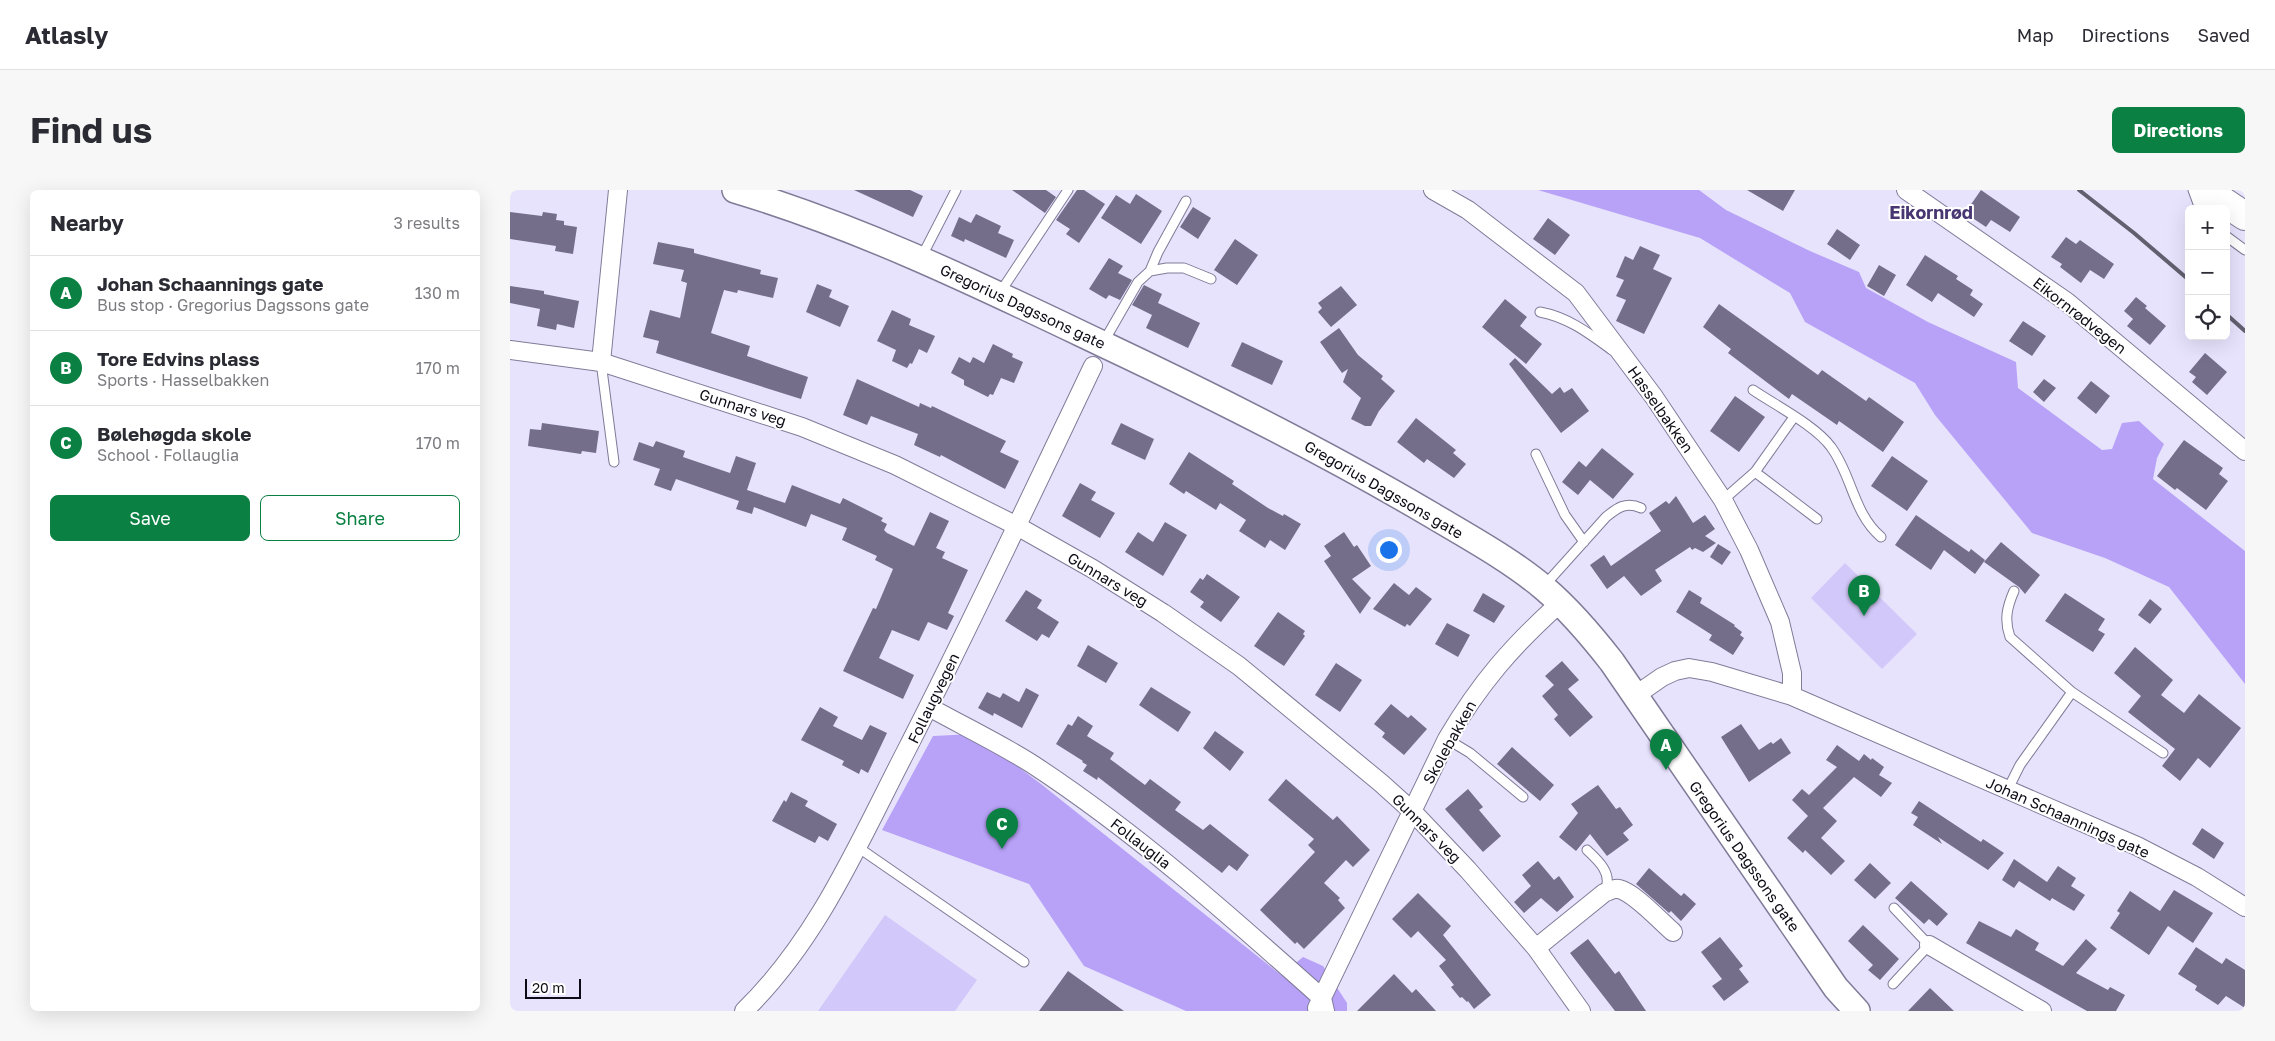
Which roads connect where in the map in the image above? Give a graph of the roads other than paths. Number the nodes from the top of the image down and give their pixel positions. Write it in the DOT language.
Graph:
graph roads {
  1 [pos="618,190"];
  2 [pos="736,190"];
  3 [pos="956,190"];
  4 [pos="1068,190"];
  5 [pos="1433,190"];
  6 [pos="1906,190"];
  7 [pos="2193,190"];
  8 [pos="2206,190"];
  9 [pos="1186,201"];
  10 [pos="2199,205"];
  11 [pos="2245,216"];
  12 [pos="2230,239"];
  13 [pos="2245,250"];
  14 [pos="921,258"];
  15 [pos="1150,271"];
  16 [pos="1211,279"];
  17 [pos="999,294"];
  18 [pos="1540,312"];
  19 [pos="510,350"];
  20 [pos="1098,355"];
  21 [pos="1627,360"];
  22 [pos="601,362"];
  23 [pos="1753,390"];
  24 [pos="1794,417"];
  25 [pos="2245,451"];
  26 [pos="1536,454"];
  27 [pos="614,462"];
  28 [pos="1755,472"];
  29 [pos="1722,500"];
  30 [pos="1641,508"];
  31 [pos="1817,519"];
  32 [pos="1017,526"];
  33 [pos="1881,537"];
  34 [pos="1584,542"];
  35 [pos="2014,591"];
  36 [pos="1552,595"];
  37 [pos="2072,692"];
  38 [pos="1636,695"];
  39 [pos="1792,696"];
  40 [pos="929,707"];
  41 [pos="1447,739"];
  42 [pos="2163,753"];
  43 [pos="2008,789"];
  44 [pos="1523,797"];
  45 [pos="1412,811"];
  46 [pos="859,848"];
  47 [pos="1586,850"];
  48 [pos="1604,893"];
  49 [pos="2245,907"];
  50 [pos="1894,908"];
  51 [pos="1673,932"];
  52 [pos="1929,945"];
  53 [pos="1536,948"];
  54 [pos="1024,962"];
  55 [pos="1893,984"];
  56 [pos="1321,1007"];
  57 [pos="744,1011"];
  58 [pos="1582,1011"];
  59 [pos="1857,1011"];
  60 [pos="2042,1011"];
  1 -- 22 [label="street"];
  2 -- 14 [label="street, Gregorius Dagssons gate"];
  3 -- 14 [label="lane"];
  4 -- 17 [label="lane"];
  5 -- 21 [label="street, Hasselbakken"];
  6 -- 25 [label="street, Eikornrødvegen"];
  7 -- 10 [label="lane"];
  8 -- 11 [label="main road"];
  9 -- 15 [label="lane"];
  12 -- 13 [label="lane"];
  14 -- 17 [label="street, Gregorius Dagssons gate"];
  15 -- 16 [label="lane"];
  15 -- 20 [label="lane"];
  17 -- 20 [label="street, Gregorius Dagssons gate"];
  18 -- 21 [label="lane"];
  19 -- 22 [label="street, Gunnars veg"];
  20 -- 32 [label="street, Follaugvegen"];
  20 -- 36 [label="street, Gregorius Dagssons gate"];
  21 -- 29 [label="street, Hasselbakken"];
  22 -- 27 [label="lane"];
  22 -- 32 [label="street, Gunnars veg"];
  23 -- 24 [label="lane"];
  24 -- 28 [label="lane"];
  24 -- 33 [label="lane"];
  26 -- 34 [label="lane"];
  28 -- 29 [label="lane"];
  28 -- 31 [label="lane"];
  29 -- 39 [label="street, Hasselbakken"];
  30 -- 34 [label="lane"];
  32 -- 40 [label="street, Follaugvegen"];
  32 -- 45 [label="street, Gunnars veg"];
  34 -- 36 [label="lane"];
  35 -- 37 [label="lane"];
  36 -- 38 [label="street, Gregorius Dagssons gate"];
  36 -- 41 [label="street, Skolebakken"];
  37 -- 42 [label="lane"];
  37 -- 43 [label="lane"];
  38 -- 39 [label="street, Johan Schaannings gate"];
  38 -- 59 [label="street, Gregorius Dagssons gate"];
  39 -- 43 [label="street, Johan Schaannings gate"];
  40 -- 46 [label="street, Follaugvegen"];
  40 -- 56 [label="street, Follauglia"];
  41 -- 44 [label="lane"];
  41 -- 45 [label="street, Skolebakken"];
  43 -- 49 [label="street, Johan Schaannings gate"];
  45 -- 53 [label="street, Gunnars veg"];
  45 -- 56 [label="street, Skolebakken"];
  46 -- 54 [label="lane"];
  46 -- 57 [label="street, Follaugvegen"];
  47 -- 48 [label="lane"];
  48 -- 51 [label="street"];
  48 -- 53 [label="street"];
  50 -- 52 [label="lane"];
  52 -- 55 [label="lane"];
  52 -- 60 [label="street"];
  53 -- 58 [label="street, Gunnars veg"];
}
